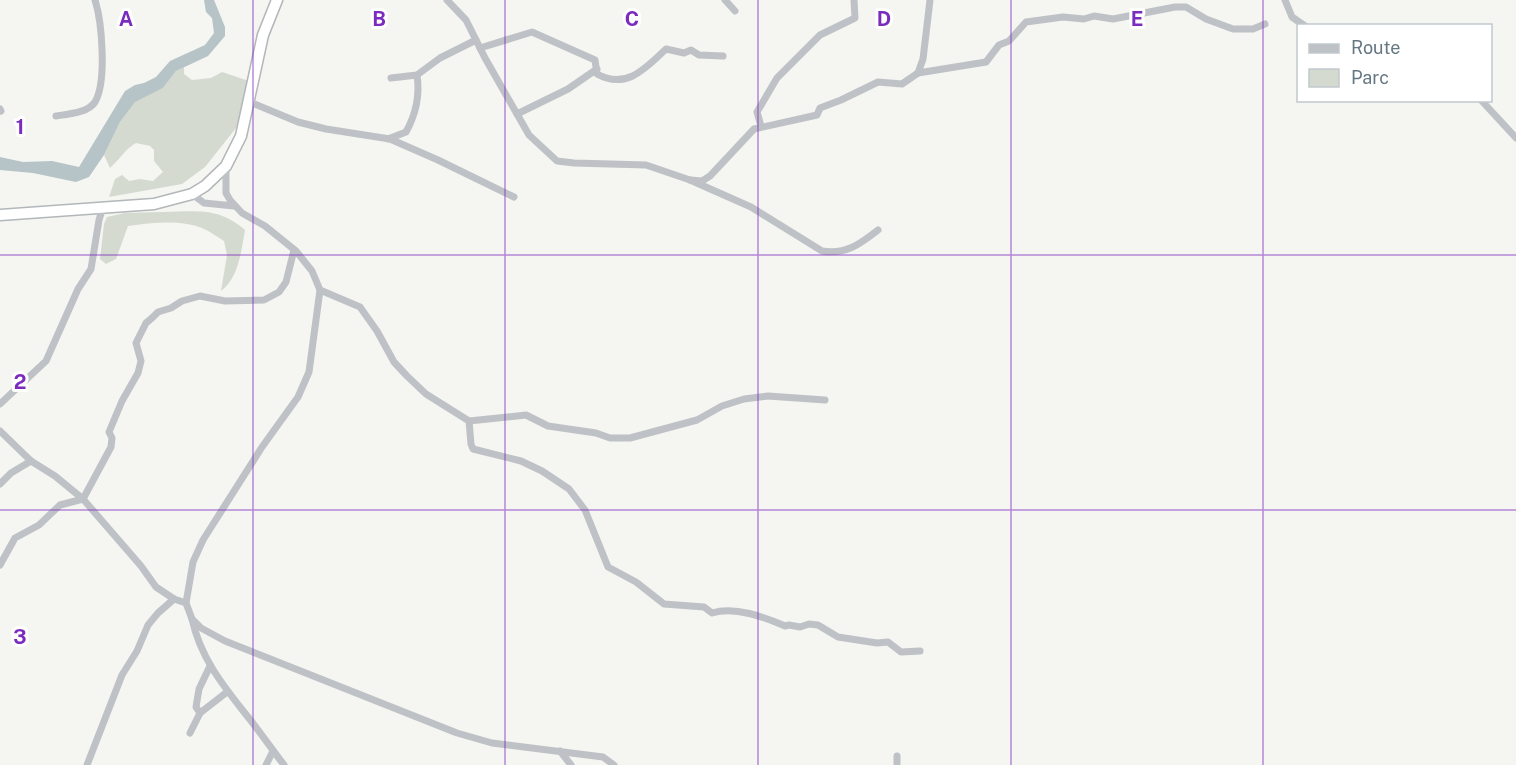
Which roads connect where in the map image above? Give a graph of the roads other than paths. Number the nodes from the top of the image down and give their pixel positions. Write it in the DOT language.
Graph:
graph roads {
  1 [pos="94,0"];
  2 [pos="277,0"];
  3 [pos="447,0"];
  4 [pos="725,0"];
  5 [pos="854,0"];
  6 [pos="930,0"];
  7 [pos="1285,0"];
  8 [pos="735,11"];
  9 [pos="1265,24"];
  10 [pos="1302,24"];
  11 [pos="476,40"];
  12 [pos="480,48"];
  13 [pos="723,56"];
  14 [pos="597,69"];
  15 [pos="918,73"];
  16 [pos="417,75"];
  17 [pos="391,78"];
  18 [pos="250,102"];
  19 [pos="1482,102"];
  20 [pos="517,114"];
  21 [pos="56,116"];
  22 [pos="761,126"];
  23 [pos="1516,138"];
  24 [pos="388,139"];
  25 [pos="226,166"];
  26 [pos="690,180"];
  27 [pos="192,194"];
  28 [pos="514,197"];
  29 [pos="235,206"];
  30 [pos="103,207"];
  31 [pos="0,215"];
  32 [pos="878,230"];
  33 [pos="294,250"];
  34 [pos="320,290"];
  35 [pos="825,400"];
  36 [pos="0,404"];
  37 [pos="469,421"];
  38 [pos="0,431"];
  39 [pos="31,461"];
  40 [pos="0,484"];
  41 [pos="83,499"];
  42 [pos="0,565"];
  43 [pos="174,599"];
  44 [pos="186,603"];
  45 [pos="192,619"];
  46 [pos="920,651"];
  47 [pos="210,666"];
  48 [pos="227,692"];
  49 [pos="200,713"];
  50 [pos="190,733"];
  51 [pos="273,751"];
  52 [pos="560,751"];
  53 [pos="897,756"];
  54 [pos="87,765"];
  55 [pos="266,765"];
  56 [pos="284,765"];
  57 [pos="571,765"];
  58 [pos="614,765"];
  59 [pos="897,765"];
  1 -- 21 [label="street"];
  2 -- 18 [label="highway"];
  3 -- 11 [label="street"];
  4 -- 8 [label="street"];
  5 -- 22 [label="street"];
  6 -- 15 [label="street"];
  7 -- 10 [label="street"];
  9 -- 15 [label="street"];
  11 -- 12 [label="street"];
  11 -- 16 [label="street"];
  12 -- 14 [label="street"];
  12 -- 20 [label="street"];
  13 -- 14 [label="street"];
  14 -- 20 [label="street"];
  15 -- 22 [label="street"];
  16 -- 17 [label="street"];
  16 -- 24 [label="street"];
  18 -- 24 [label="street"];
  18 -- 25 [label="highway"];
  19 -- 23 [label="street"];
  20 -- 26 [label="street"];
  22 -- 26 [label="street"];
  24 -- 28 [label="street"];
  25 -- 27 [label="highway"];
  25 -- 29 [label="street"];
  26 -- 32 [label="street"];
  27 -- 29 [label="street"];
  27 -- 30 [label="highway"];
  29 -- 33 [label="street"];
  30 -- 31 [label="highway"];
  30 -- 36 [label="street"];
  33 -- 34 [label="street"];
  33 -- 41 [label="street"];
  34 -- 37 [label="street"];
  34 -- 44 [label="street"];
  35 -- 37 [label="street"];
  37 -- 46 [label="street"];
  38 -- 39 [label="street"];
  39 -- 40 [label="street"];
  39 -- 41 [label="street"];
  41 -- 42 [label="street"];
  41 -- 43 [label="street"];
  43 -- 44 [label="street"];
  43 -- 54 [label="street"];
  44 -- 45 [label="street"];
  45 -- 47 [label="street"];
  45 -- 52 [label="street"];
  47 -- 48 [label="street"];
  47 -- 49 [label="street"];
  48 -- 49 [label="street"];
  48 -- 51 [label="street"];
  49 -- 50 [label="street"];
  51 -- 55 [label="street"];
  51 -- 56 [label="street"];
  52 -- 57 [label="street"];
  52 -- 58 [label="street"];
  53 -- 59 [label="street"];
}
